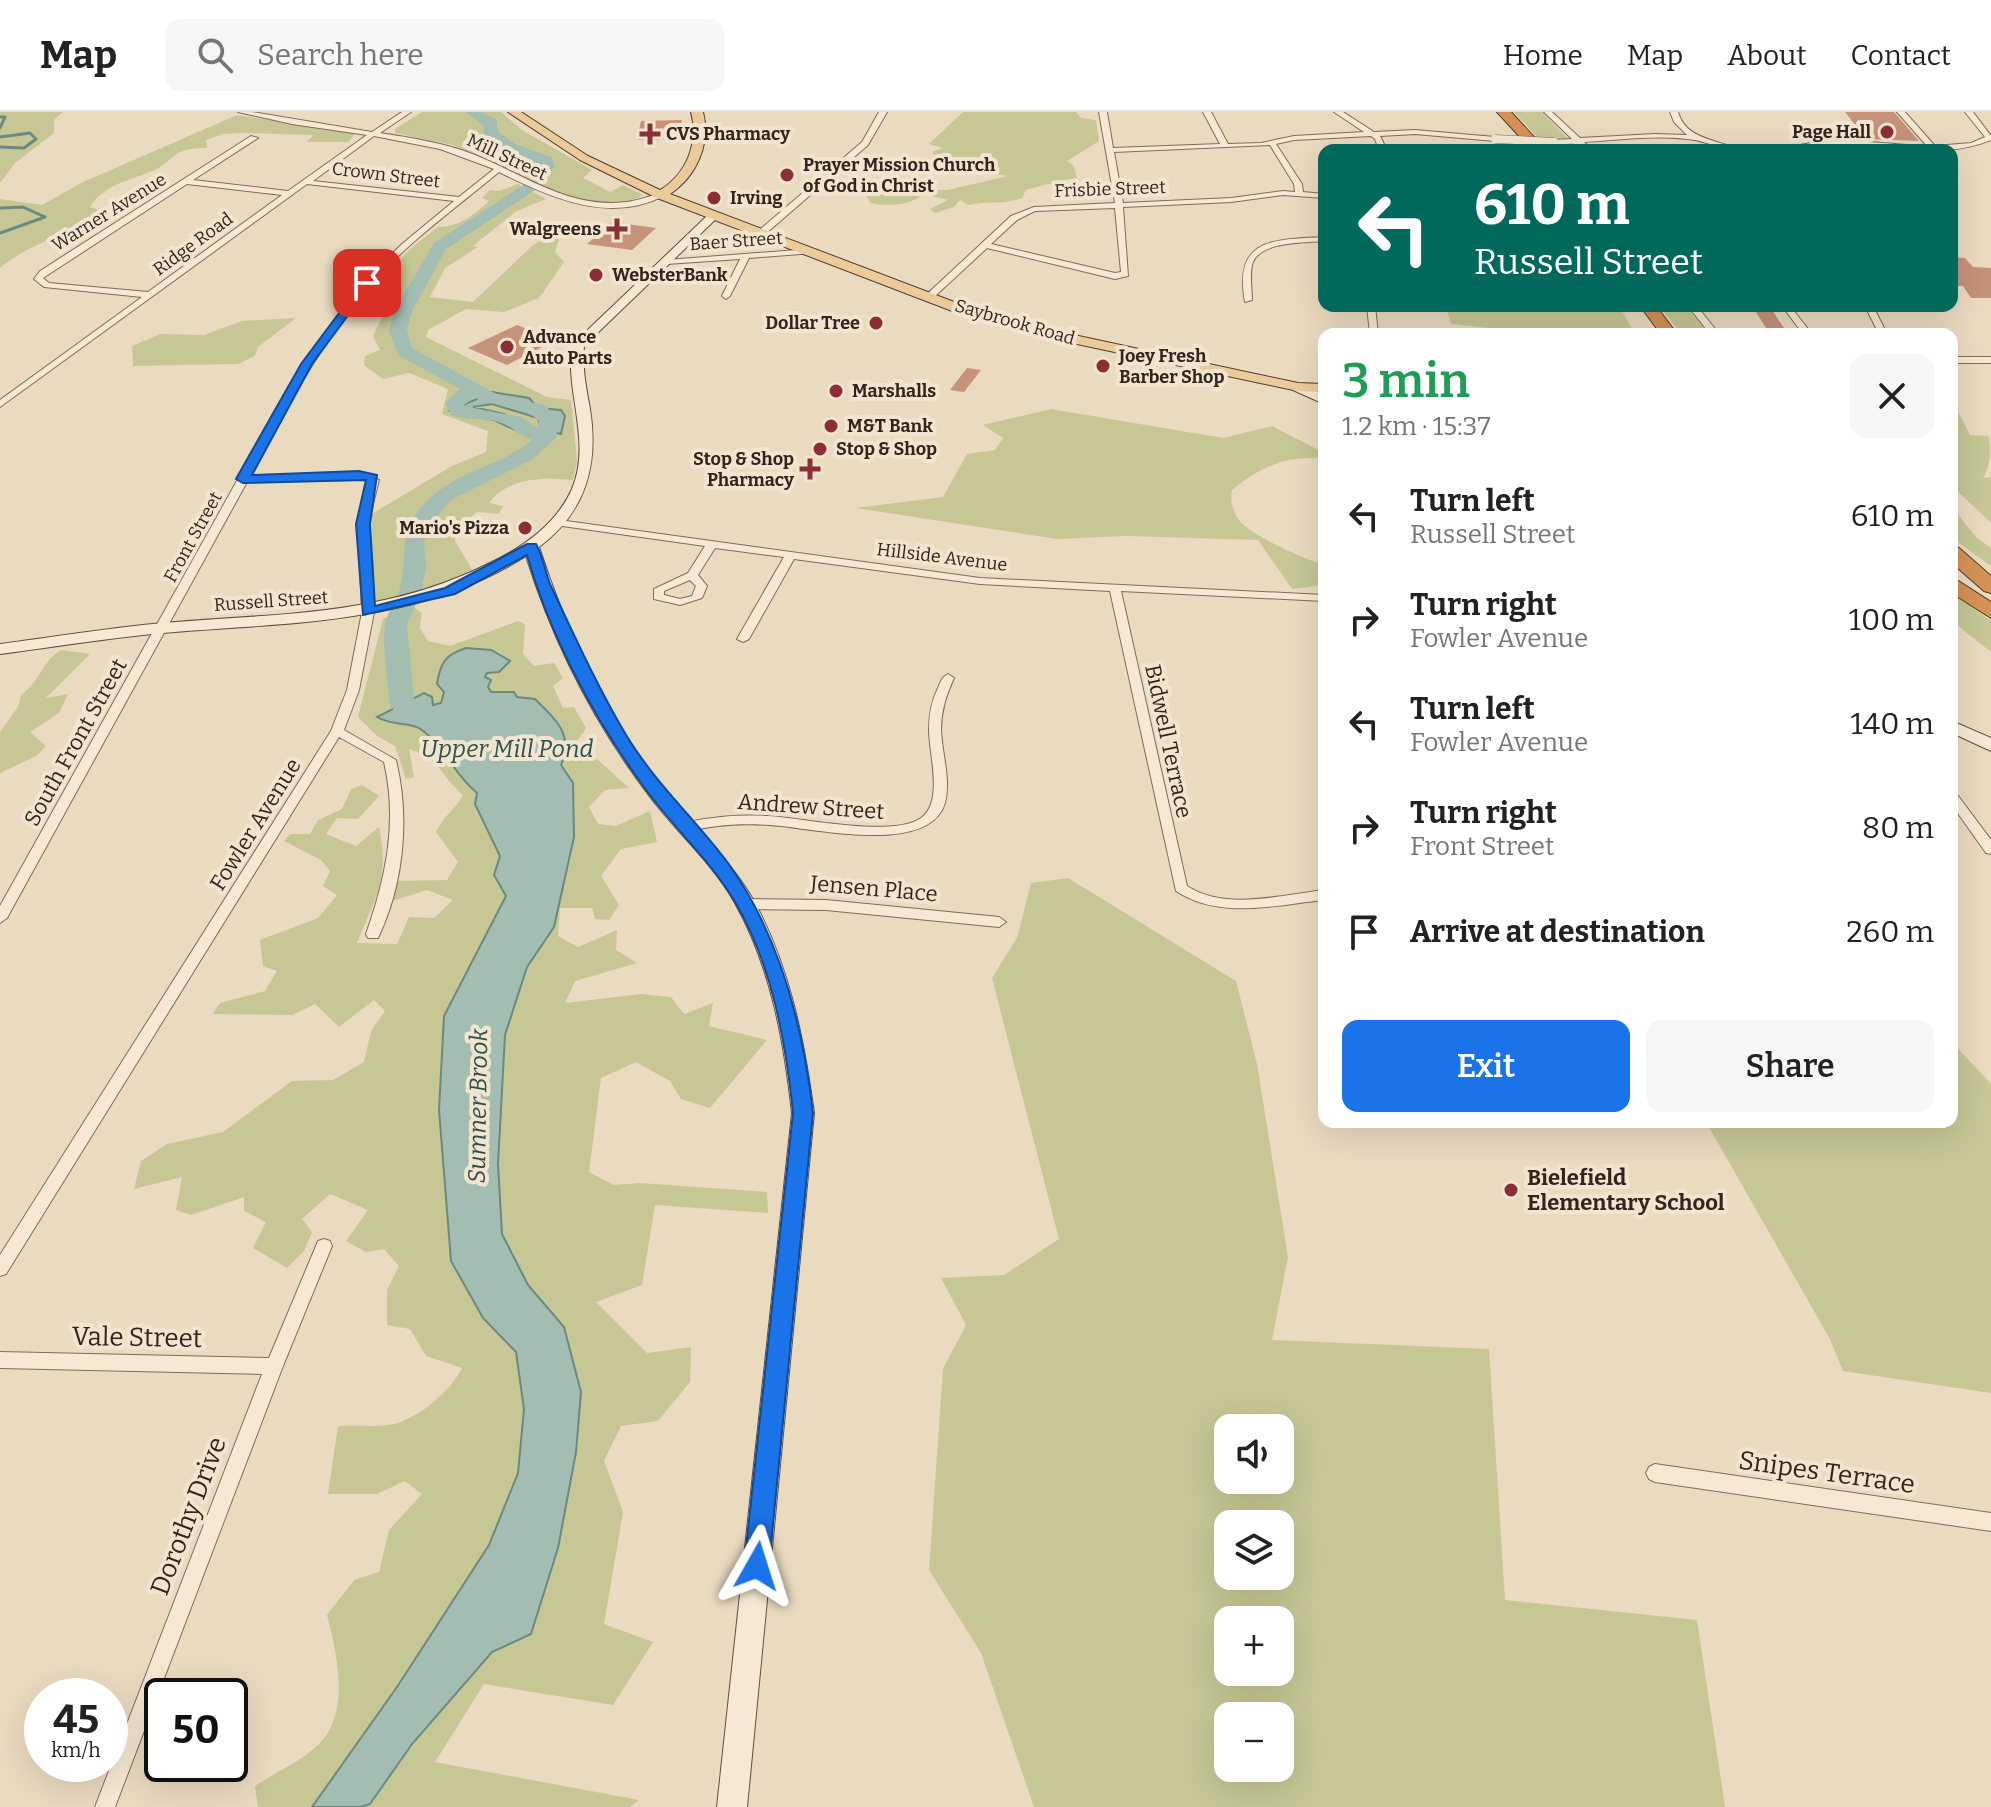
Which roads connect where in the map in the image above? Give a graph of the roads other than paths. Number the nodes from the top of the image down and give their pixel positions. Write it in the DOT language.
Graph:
graph roads {
  1 [pos="242,112"];
  2 [pos="407,112"];
  3 [pos="514,112"];
  4 [pos="697,112"];
  5 [pos="883,112"];
  6 [pos="1103,112"];
  7 [pos="1207,112"];
  8 [pos="1338,112"];
  9 [pos="1489,112"];
  10 [pos="1504,112"];
  11 [pos="1548,112"];
  12 [pos="1674,112"];
  13 [pos="1901,112"];
  14 [pos="1969,112"];
  15 [pos="372,134"];
  16 [pos="1373,134"];
  17 [pos="1990,135"];
  18 [pos="254,138"];
  19 [pos="1697,138"];
  20 [pos="1481,139"];
  21 [pos="1580,142"];
  22 [pos="1272,143"];
  23 [pos="1379,144"];
  24 [pos="1483,144"];
  25 [pos="1517,144"];
  26 [pos="1533,144"];
  27 [pos="1716,144"];
  28 [pos="1929,144"];
  29 [pos="1958,145"];
  30 [pos="1225,146"];
  31 [pos="1110,150"];
  32 [pos="497,170"];
  33 [pos="186,182"];
  34 [pos="306,182"];
  35 [pos="1299,193"];
  36 [pos="290,194"];
  37 [pos="661,195"];
  38 [pos="1318,195"];
  39 [pos="462,200"];
  40 [pos="1119,204"];
  41 [pos="713,216"];
  42 [pos="760,234"];
  43 [pos="1318,240"];
  44 [pos="986,245"];
  45 [pos="810,251"];
  46 [pos="746,256"];
  47 [pos="666,262"];
  48 [pos="149,295"];
  49 [pos="726,296"];
  50 [pos="929,297"];
  51 [pos="1248,300"];
  52 [pos="1697,312"];
  53 [pos="1791,312"];
  54 [pos="1710,328"];
  55 [pos="1803,328"];
  56 [pos="1958,360"];
  57 [pos="1991,360"];
  58 [pos="1298,387"];
  59 [pos="1318,388"];
  60 [pos="1318,397"];
  61 [pos="0,404"];
  62 [pos="243,479"];
  63 [pos="559,523"];
  64 [pos="712,544"];
  65 [pos="531,547"];
  66 [pos="791,555"];
  67 [pos="1958,557"];
  68 [pos="1958,571"];
  69 [pos="692,575"];
  70 [pos="1958,587"];
  71 [pos="1991,587"];
  72 [pos="1115,589"];
  73 [pos="1991,596"];
  74 [pos="1318,598"];
  75 [pos="368,612"];
  76 [pos="1991,612"];
  77 [pos="162,629"];
  78 [pos="743,639"];
  79 [pos="0,649"];
  80 [pos="948,678"];
  81 [pos="1958,729"];
  82 [pos="337,731"];
  83 [pos="1991,745"];
  84 [pos="1958,805"];
  85 [pos="685,828"];
  86 [pos="1991,850"];
  87 [pos="1318,896"];
  88 [pos="746,904"];
  89 [pos="0,918"];
  90 [pos="999,922"];
  91 [pos="373,934"];
  92 [pos="324,1246"];
  93 [pos="1,1266"];
  94 [pos="0,1360"];
  95 [pos="274,1366"];
  96 [pos="1655,1473"];
  97 [pos="1991,1522"];
  98 [pos="105,1807"];
  99 [pos="732,1807"];
  1 -- 15 [label="street, Mill Street"];
  2 -- 15 [label="street, Ridge Road"];
  3 -- 37 [label="main road, Saybrook Road"];
  4 -- 37 [label="main road"];
  5 -- 42 [label="street"];
  6 -- 31 [label="street"];
  7 -- 30 [label="street"];
  8 -- 16 [label="street"];
  9 -- 25 [label="highway"];
  10 -- 26 [label="highway"];
  11 -- 21 [label="street"];
  12 -- 19 [label="street"];
  13 -- 28 [label="street"];
  14 -- 17 [label="street"];
  15 -- 32 [label="street, Mill Street"];
  15 -- 34 [label="street, Ridge Road"];
  16 -- 20 [label="street"];
  16 -- 22 [label="street"];
  16 -- 23 [label="street"];
  17 -- 29 [label="street"];
  18 -- 33 [label="street, Warner Avenue"];
  19 -- 21 [label="street"];
  19 -- 27 [label="street"];
  20 -- 21 [label="street, bridge"];
  20 -- 24 [label="street"];
  22 -- 30 [label="street"];
  22 -- 35 [label="street"];
  30 -- 31 [label="street"];
  31 -- 40 [label="street"];
  32 -- 37 [label="street, Mill Street"];
  32 -- 39 [label="street, Front Street"];
  33 -- 36 [label="street"];
  33 -- 48 [label="street, Warner Avenue"];
  34 -- 36 [label="street, Ridge Road"];
  34 -- 39 [label="street, Crown Street"];
  35 -- 38 [label="street, Frisbie Street"];
  35 -- 40 [label="street, Frisbie Street"];
  36 -- 48 [label="street, Ridge Road"];
  37 -- 41 [label="main road, Saybrook Road"];
  39 -- 62 [label="street, Front Street"];
  40 -- 44 [label="street, Frisbie Street"];
  40 -- 44 [label="street"];
  41 -- 42 [label="main road, Saybrook Road"];
  41 -- 47 [label="main road"];
  42 -- 45 [label="main road, Saybrook Road"];
  43 -- 51 [label="street"];
  44 -- 50 [label="street, Frisbie Street"];
  45 -- 46 [label="street, Baer Street"];
  45 -- 50 [label="main road, Saybrook Road"];
  46 -- 47 [label="street, Baer Street"];
  46 -- 49 [label="street"];
  47 -- 63 [label="main road, Russell Street"];
  48 -- 61 [label="street, Ridge Road"];
  50 -- 58 [label="main road, Saybrook Road"];
  52 -- 54 [label="street"];
  53 -- 55 [label="street"];
  56 -- 57 [label="street"];
  58 -- 59 [label="main road"];
  58 -- 60 [label="main road, Saybrook Road"];
  62 -- 75 [label="street, Fowler Avenue"];
  62 -- 77 [label="street, Front Street"];
  63 -- 64 [label="street, Hillside Avenue"];
  63 -- 65 [label="main road, Russell Street"];
  64 -- 66 [label="street, Hillside Avenue"];
  64 -- 69 [label="street"];
  65 -- 75 [label="main road, Russell Street"];
  65 -- 85 [label="main road"];
  66 -- 72 [label="street, Hillside Avenue"];
  66 -- 78 [label="street"];
  67 -- 71 [label="highway"];
  68 -- 73 [label="highway"];
  70 -- 76 [label="highway"];
  72 -- 74 [label="street, Hillside Avenue"];
  72 -- 87 [label="street, Bidwell Terrace"];
  75 -- 77 [label="main road, Russell Street"];
  75 -- 82 [label="street, Fowler Avenue"];
  77 -- 79 [label="main road, Russell Street"];
  77 -- 89 [label="street, South Front Street"];
  80 -- 85 [label="street, Andrew Street"];
  81 -- 83 [label="main road"];
  82 -- 91 [label="street"];
  82 -- 93 [label="street, Fowler Avenue"];
  84 -- 86 [label="street"];
  85 -- 88 [label="main road"];
  88 -- 90 [label="street, Jensen Place"];
  88 -- 99 [label="main road"];
  92 -- 95 [label="street, Dorothy Drive"];
  94 -- 95 [label="street, Vale Street"];
  95 -- 98 [label="street, Dorothy Drive"];
  96 -- 97 [label="street, Snipes Terrace"];
}
